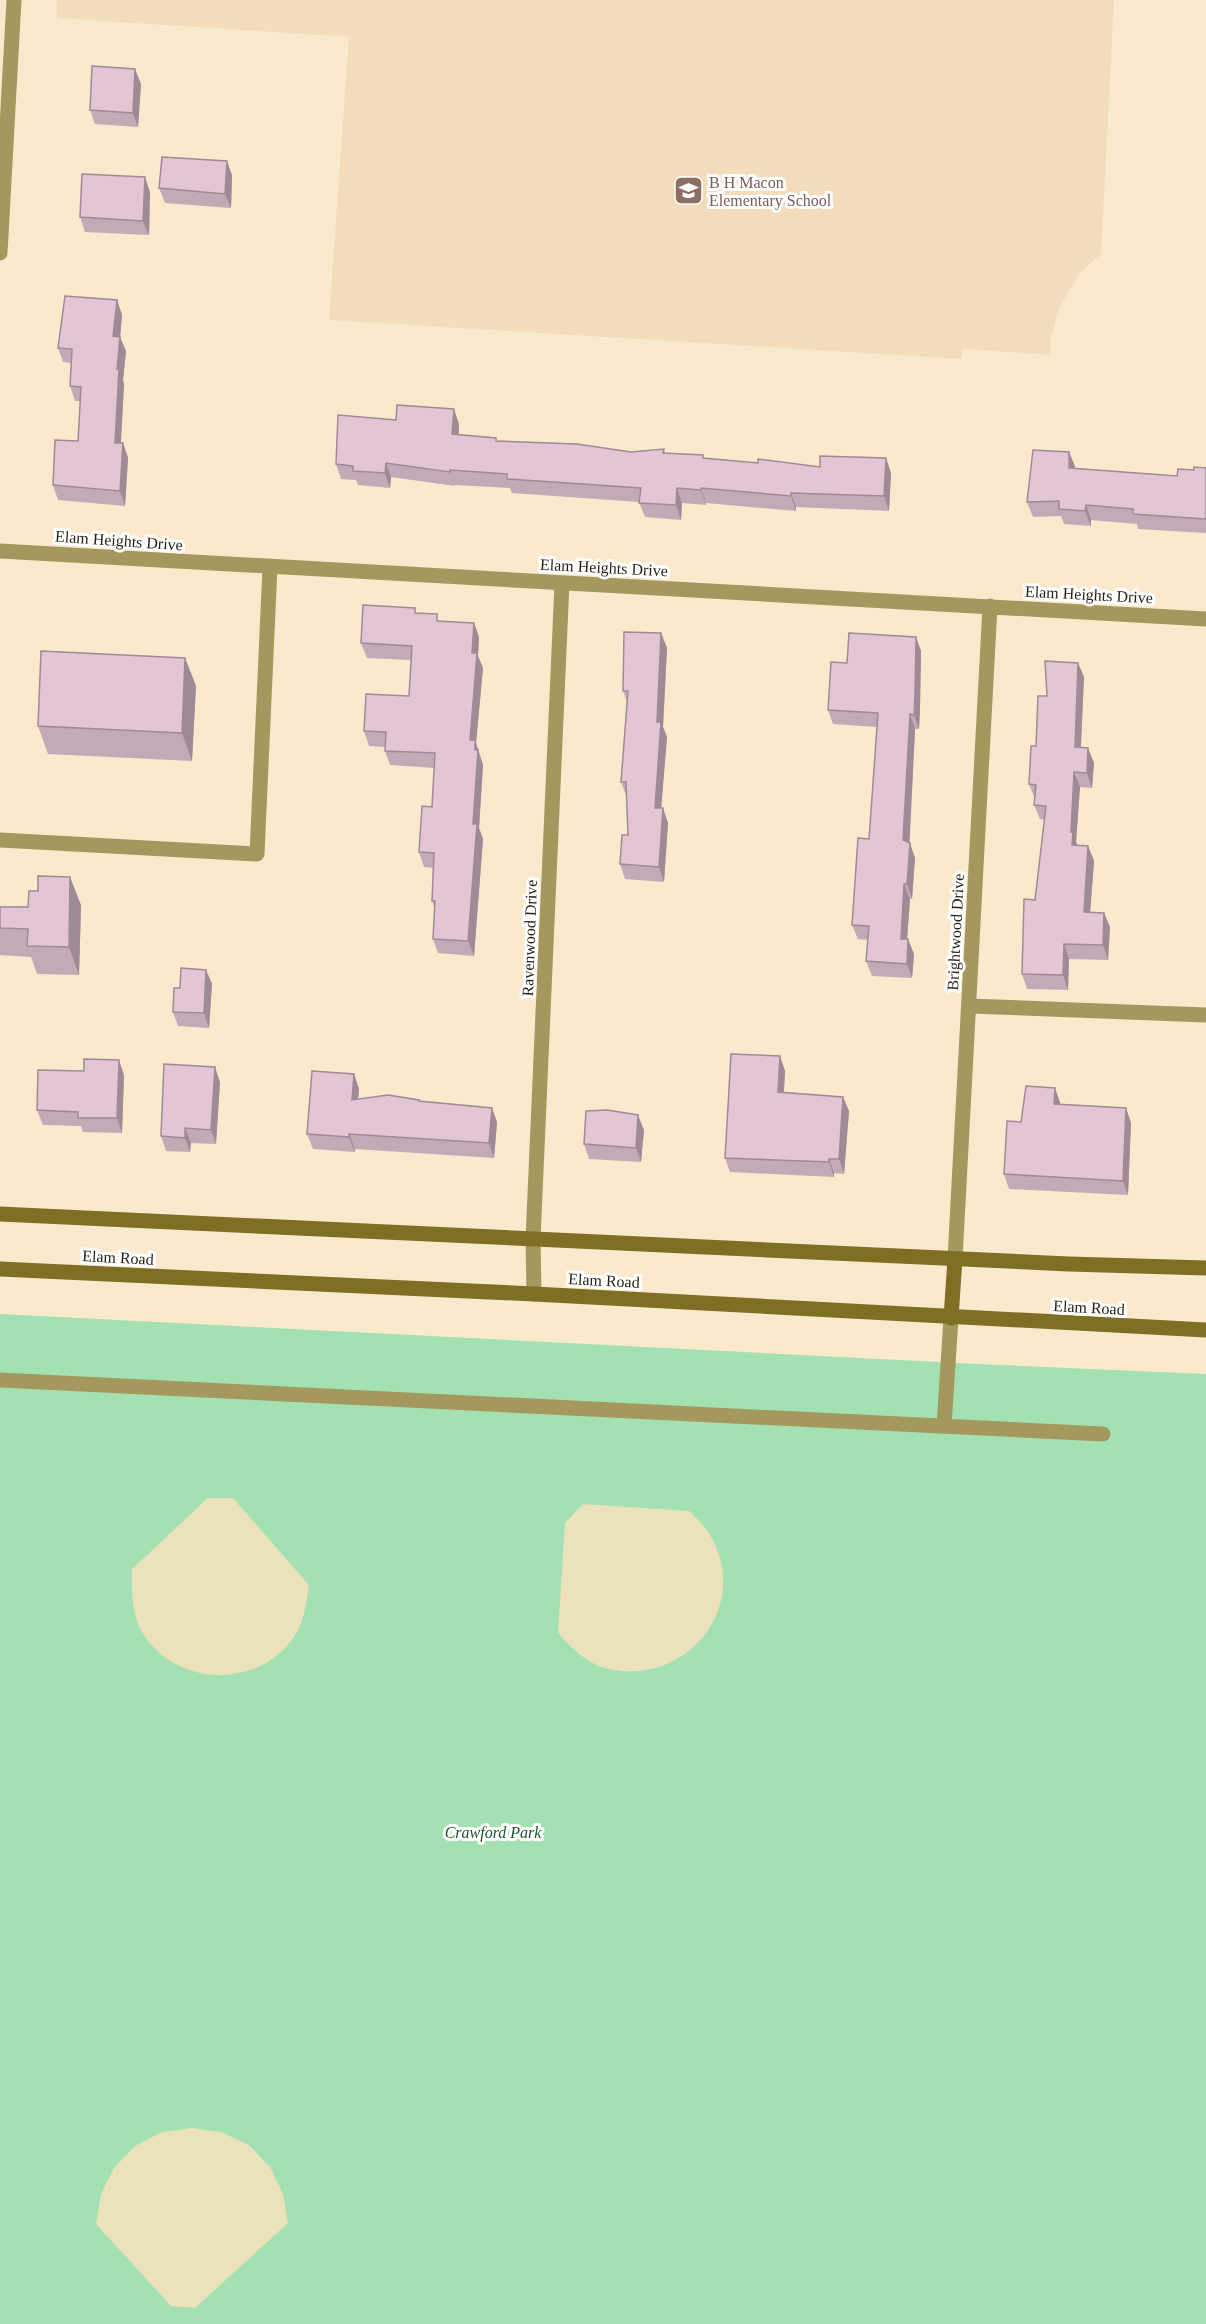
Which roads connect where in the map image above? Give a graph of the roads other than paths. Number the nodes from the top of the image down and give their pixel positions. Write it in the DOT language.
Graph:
graph roads {
  1 [pos="14,0"];
  2 [pos="0,253"];
  3 [pos="0,551"];
  4 [pos="270,567"];
  5 [pos="562,583"];
  6 [pos="990,606"];
  7 [pos="1206,619"];
  8 [pos="0,840"];
  9 [pos="970,1005"];
  10 [pos="1206,1016"];
  11 [pos="0,1214"];
  12 [pos="533,1239"];
  13 [pos="956,1259"];
  14 [pos="0,1269"];
  15 [pos="1206,1269"];
  16 [pos="534,1294"];
  17 [pos="951,1318"];
  18 [pos="1206,1330"];
  19 [pos="0,1380"];
  20 [pos="944,1426"];
  21 [pos="1103,1434"];
  1 -- 2 [label="street"];
  3 -- 4 [label="street, Elam Heights Drive"];
  4 -- 5 [label="street, Elam Heights Drive"];
  4 -- 8 [label="street"];
  5 -- 6 [label="street, Elam Heights Drive"];
  5 -- 12 [label="street, Ravenwood Drive"];
  6 -- 7 [label="street, Elam Heights Drive"];
  6 -- 9 [label="street, Brightwood Drive"];
  9 -- 10 [label="street"];
  9 -- 13 [label="street, Brightwood Drive"];
  11 -- 12 [label="main road"];
  12 -- 13 [label="main road"];
  12 -- 16 [label="street, Ravenwood Drive"];
  13 -- 15 [label="main road"];
  13 -- 17 [label="main road"];
  14 -- 16 [label="main road, Elam Road"];
  16 -- 17 [label="main road, Elam Road"];
  17 -- 18 [label="main road, Elam Road"];
  17 -- 20 [label="street"];
  19 -- 20 [label="street"];
  20 -- 21 [label="street"];
}
